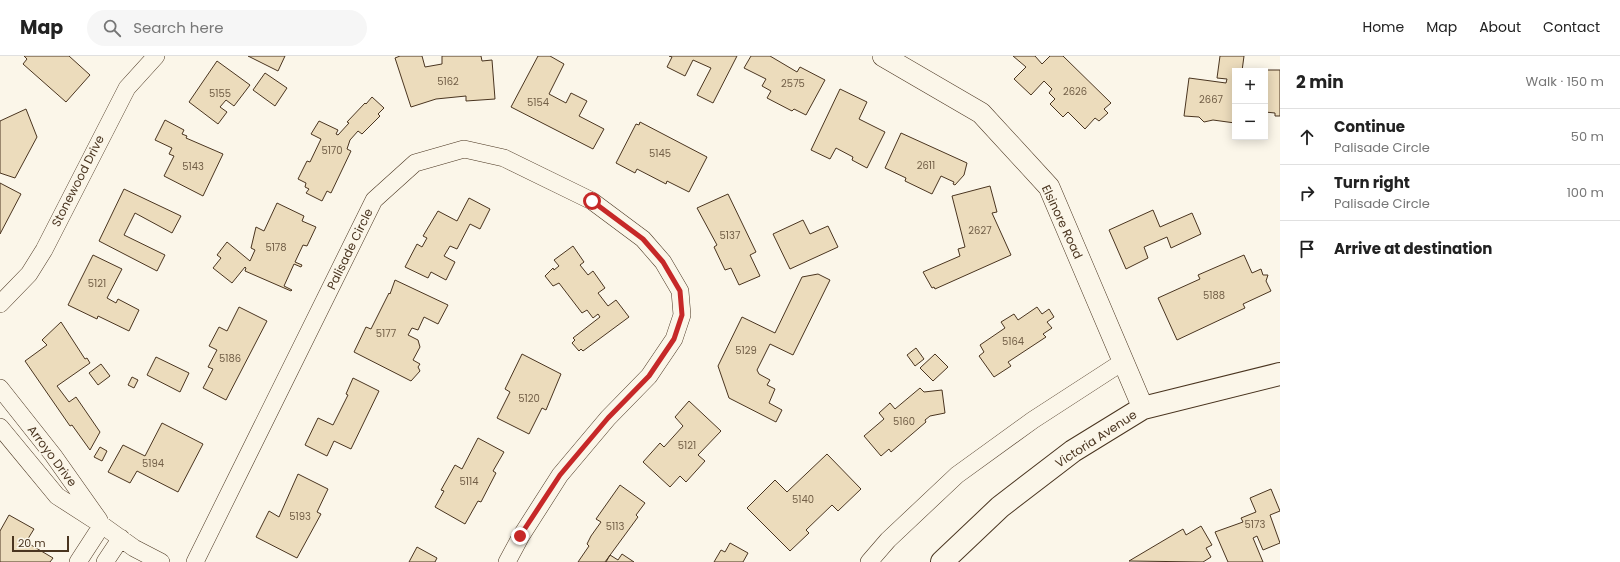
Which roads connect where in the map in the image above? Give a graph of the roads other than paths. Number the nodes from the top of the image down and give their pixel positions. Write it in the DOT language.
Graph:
graph roads {
  1 [pos="883,56"];
  2 [pos="151,58"];
  3 [pos="0,304"];
  4 [pos="1124,361"];
  5 [pos="1280,374"];
  6 [pos="0,388"];
  7 [pos="1144,408"];
  8 [pos="0,427"];
  9 [pos="102,525"];
  10 [pos="121,538"];
  11 [pos="78,562"];
  12 [pos="105,562"];
  13 [pos="161,562"];
  14 [pos="195,562"];
  15 [pos="507,562"];
  16 [pos="869,562"];
  17 [pos="942,562"];
  1 -- 4 [label="street, Elsinore Road"];
  2 -- 3 [label="street, Stonewood Drive"];
  4 -- 7 [label="street, Elsinore Road"];
  4 -- 16 [label="street"];
  5 -- 7 [label="main road, Victoria Avenue"];
  6 -- 9 [label="street, Arroyo Drive"];
  7 -- 17 [label="main road, Victoria Avenue"];
  8 -- 9 [label="street, Arroyo Drive"];
  9 -- 10 [label="street, Arroyo Drive"];
  9 -- 11 [label="street"];
  10 -- 12 [label="street"];
  10 -- 13 [label="street, Arroyo Drive"];
  14 -- 15 [label="street, Palisade Circle"];
}
